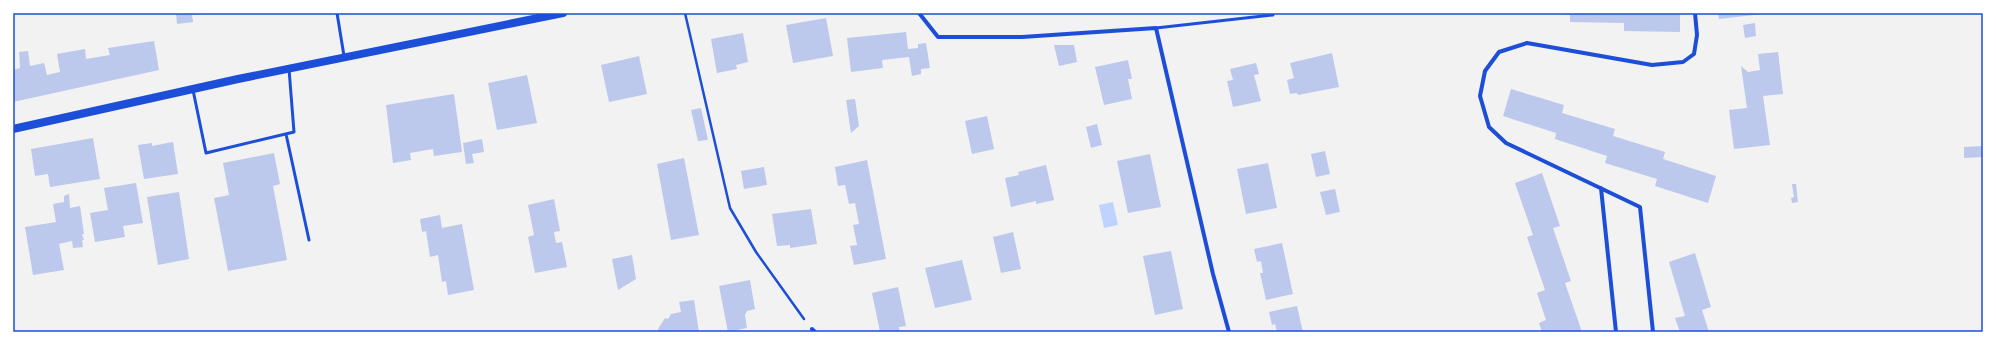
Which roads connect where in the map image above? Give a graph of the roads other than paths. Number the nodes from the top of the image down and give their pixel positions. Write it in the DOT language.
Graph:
graph roads {
  1 [pos="336,13"];
  2 [pos="562,13"];
  3 [pos="919,13"];
  4 [pos="1695,13"];
  5 [pos="1273,14"];
  6 [pos="1156,28"];
  7 [pos="344,56"];
  8 [pos="289,69"];
  9 [pos="193,89"];
  10 [pos="13,129"];
  11 [pos="286,134"];
  12 [pos="1601,188"];
  13 [pos="309,240"];
  14 [pos="1228,332"];
  15 [pos="1616,332"];
  16 [pos="1653,332"];
  1 -- 7 [label="lane"];
  2 -- 7 [label="main road"];
  3 -- 6 [label="street"];
  4 -- 12 [label="street"];
  5 -- 6 [label="lane"];
  6 -- 14 [label="street"];
  7 -- 8 [label="main road"];
  8 -- 9 [label="main road"];
  8 -- 11 [label="lane"];
  9 -- 10 [label="main road"];
  9 -- 11 [label="lane"];
  11 -- 13 [label="lane"];
  12 -- 15 [label="street"];
  12 -- 16 [label="street"];
}
